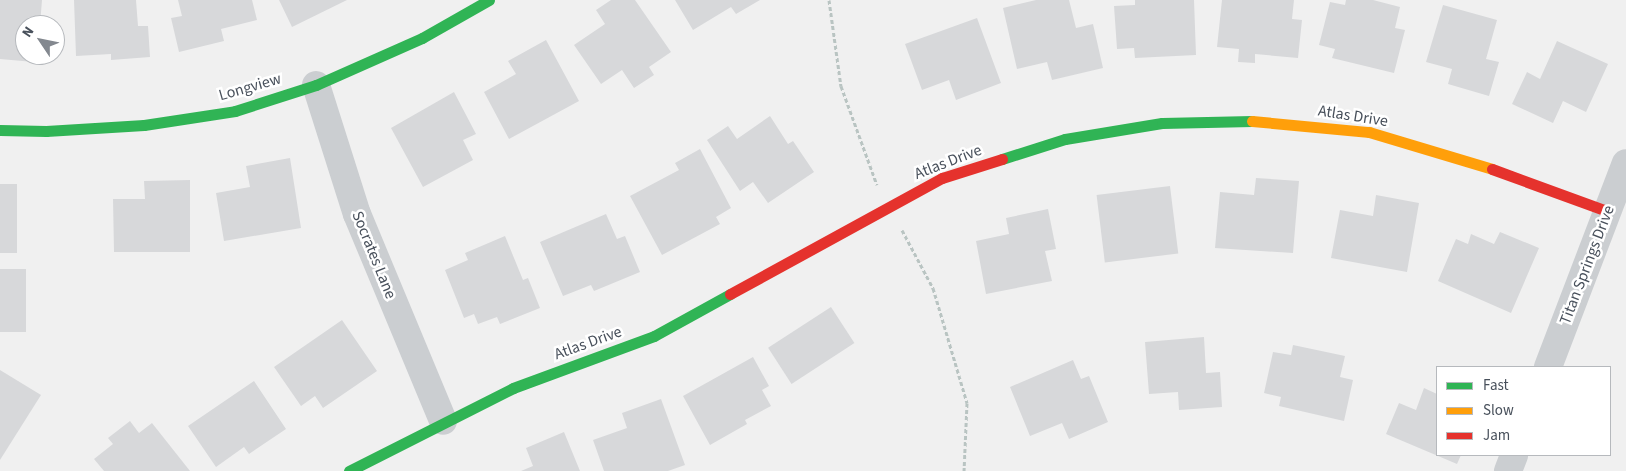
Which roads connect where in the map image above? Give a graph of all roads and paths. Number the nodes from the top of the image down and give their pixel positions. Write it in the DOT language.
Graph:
graph roads {
  1 [pos="489,0"];
  2 [pos="828,0"];
  3 [pos="316,85"];
  4 [pos="0,130"];
  5 [pos="1626,163"];
  6 [pos="888,206"];
  7 [pos="1607,211"];
  8 [pos="1548,366"];
  9 [pos="443,421"];
  10 [pos="1514,456"];
  11 [pos="349,471"];
  12 [pos="964,471"];
  13 [pos="1508,471"];
  1 -- 3 [label="street, Longview"];
  2 -- 6 [label="path"];
  3 -- 4 [label="street, Longview"];
  3 -- 9 [label="street, Socrates Lane"];
  5 -- 7 [label="street, Titan Springs Drive"];
  6 -- 7 [label="street, Atlas Drive"];
  6 -- 9 [label="street, Atlas Drive"];
  6 -- 12 [label="path"];
  7 -- 8 [label="street, Titan Springs Drive"];
  9 -- 11 [label="street, Atlas Drive"];
  10 -- 13 [label="street"];
}
